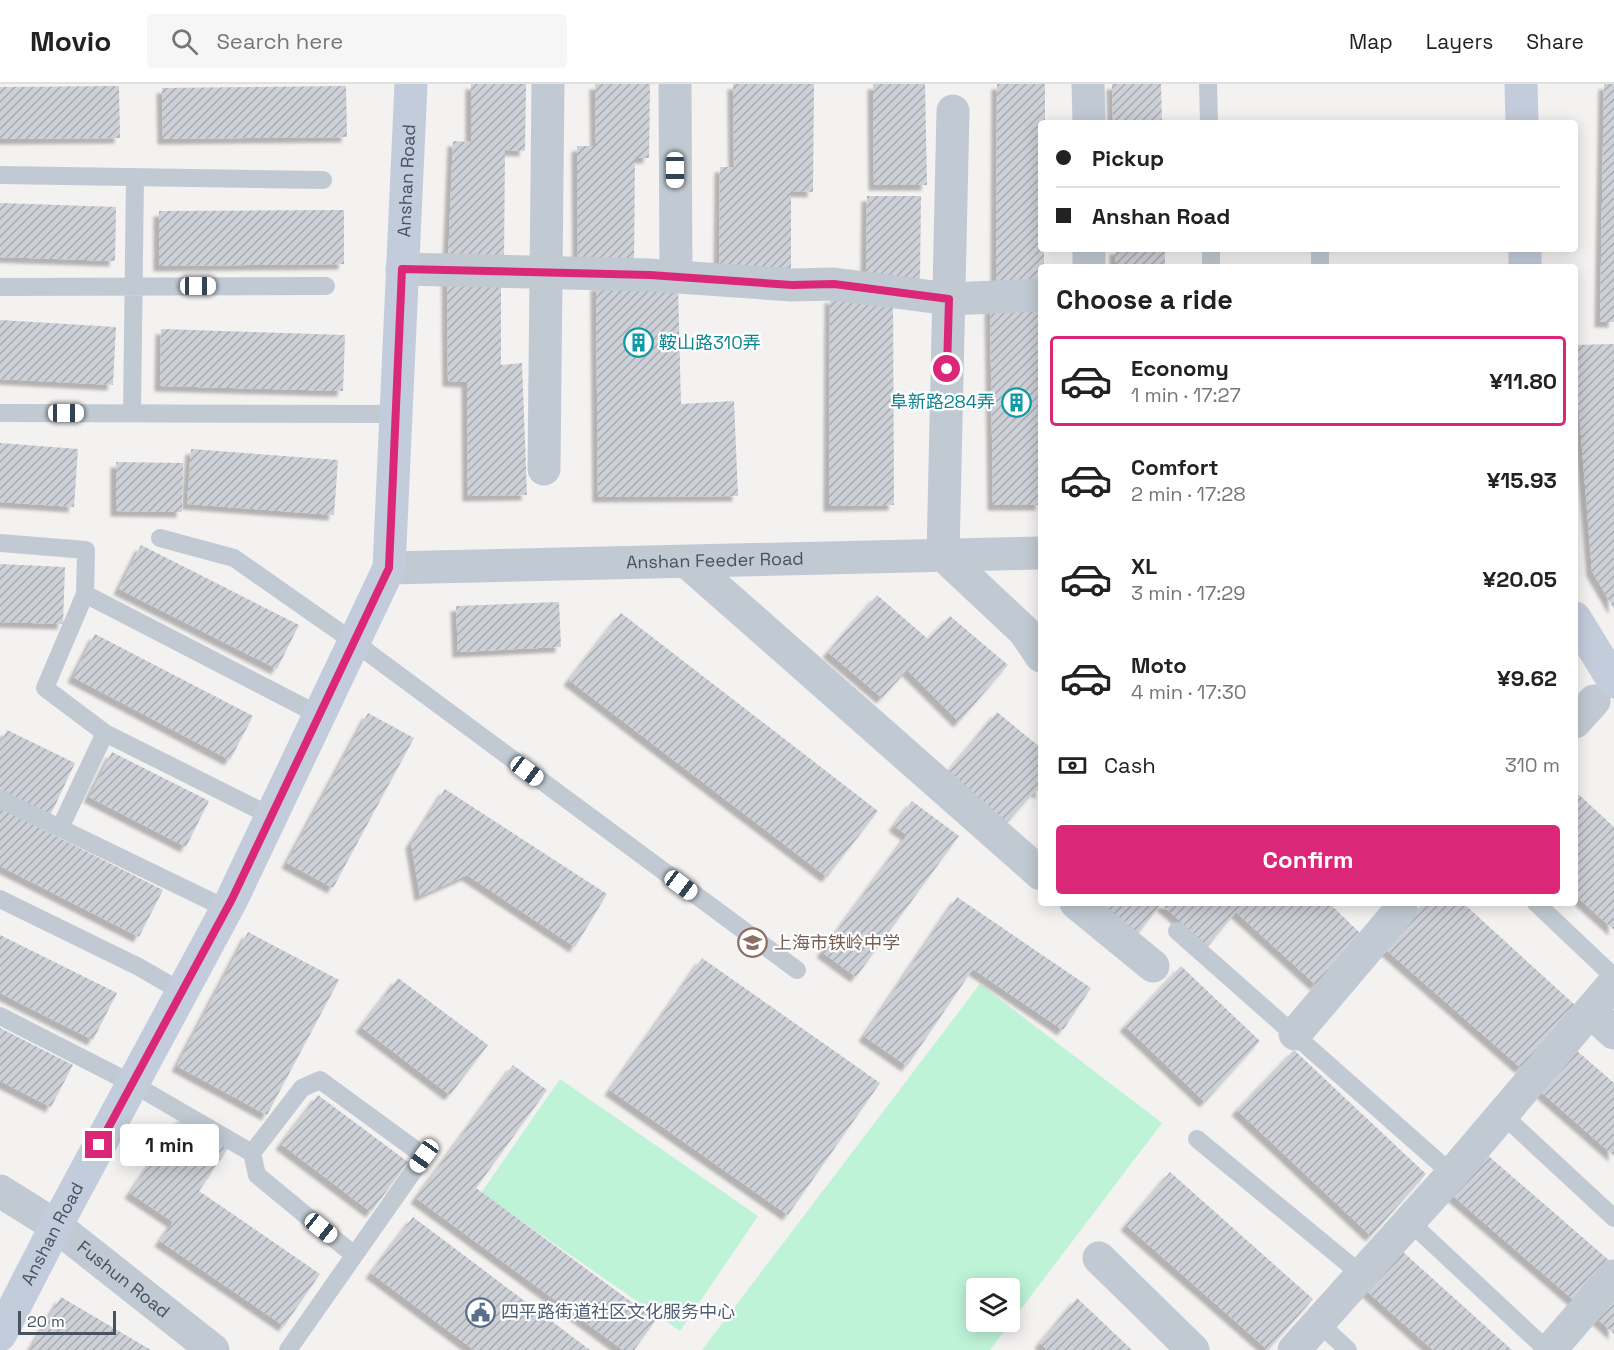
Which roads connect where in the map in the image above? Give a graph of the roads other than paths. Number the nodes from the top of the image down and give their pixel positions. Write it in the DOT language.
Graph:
graph roads {
  1 [pos="411,84"];
  2 [pos="548,84"];
  3 [pos="675,84"];
  4 [pos="1089,84"];
  5 [pos="1208,84"];
  6 [pos="1521,84"];
  7 [pos="953,111"];
  8 [pos="1089,120"];
  9 [pos="1209,120"];
  10 [pos="1522,120"];
  11 [pos="0,175"];
  12 [pos="135,177"];
  13 [pos="323,180"];
  14 [pos="402,269"];
  15 [pos="546,272"];
  16 [pos="676,276"];
  17 [pos="326,286"];
  18 [pos="0,287"];
  19 [pos="133,287"];
  20 [pos="1038,295"];
  21 [pos="949,299"];
  22 [pos="0,413"];
  23 [pos="132,413"];
  24 [pos="396,414"];
  25 [pos="544,469"];
  26 [pos="160,538"];
  27 [pos="0,543"];
  28 [pos="1038,553"];
  29 [pos="943,555"];
  30 [pos="687,562"];
  31 [pos="389,568"];
  32 [pos="85,594"];
  33 [pos="1578,631"];
  34 [pos="354,642"];
  35 [pos="1038,652"];
  36 [pos="1594,701"];
  37 [pos="319,715"];
  38 [pos="105,733"];
  39 [pos="0,800"];
  40 [pos="271,816"];
  41 [pos="60,828"];
  42 [pos="1038,871"];
  43 [pos="0,899"];
  44 [pos="1080,906"];
  45 [pos="1400,906"];
  46 [pos="1539,906"];
  47 [pos="227,909"];
  48 [pos="1177,931"];
  49 [pos="1154,966"];
  50 [pos="797,970"];
  51 [pos="1614,977"];
  52 [pos="1614,983"];
  53 [pos="182,992"];
  54 [pos="0,1016"];
  55 [pos="1602,1022"];
  56 [pos="1295,1034"];
  57 [pos="132,1084"];
  58 [pos="1503,1115"];
  59 [pos="1197,1139"];
  60 [pos="252,1153"];
  61 [pos="1452,1174"];
  62 [pos="0,1191"];
  63 [pos="1614,1218"];
  64 [pos="1410,1222"];
  65 [pos="56,1226"];
  66 [pos="354,1255"];
  67 [pos="1099,1258"];
  68 [pos="1362,1275"];
  69 [pos="1614,1276"];
  70 [pos="1318,1322"];
  71 [pos="0,1335"];
  72 [pos="213,1350"];
  73 [pos="288,1350"];
  74 [pos="1193,1350"];
  75 [pos="1293,1350"];
  76 [pos="1348,1350"];
  77 [pos="1549,1350"];
  1 -- 14 [label="street, Anshan Road"];
  2 -- 15 [label="street"];
  3 -- 16 [label="street"];
  4 -- 8 [label="street"];
  5 -- 9 [label="lane"];
  6 -- 10 [label="street"];
  7 -- 21 [label="street"];
  11 -- 12 [label="lane"];
  12 -- 13 [label="lane"];
  12 -- 19 [label="lane"];
  14 -- 15 [label="street"];
  14 -- 24 [label="street, Anshan Road"];
  15 -- 16 [label="street"];
  15 -- 25 [label="street"];
  16 -- 21 [label="street"];
  17 -- 19 [label="lane"];
  18 -- 19 [label="lane"];
  19 -- 23 [label="lane"];
  20 -- 21 [label="street"];
  21 -- 29 [label="street"];
  22 -- 23 [label="lane"];
  23 -- 24 [label="lane"];
  24 -- 31 [label="street, Anshan Road"];
  26 -- 34 [label="lane"];
  27 -- 32 [label="lane"];
  28 -- 29 [label="street, Anshan Feeder Road"];
  29 -- 30 [label="street, Anshan Feeder Road"];
  29 -- 35 [label="street"];
  30 -- 31 [label="street, Anshan Feeder Road"];
  30 -- 42 [label="street"];
  31 -- 34 [label="street, Anshan Road"];
  32 -- 37 [label="lane"];
  32 -- 38 [label="lane"];
  33 -- 36 [label="street"];
  34 -- 37 [label="street, Anshan Road"];
  34 -- 50 [label="lane"];
  37 -- 40 [label="street, Anshan Road"];
  38 -- 40 [label="lane"];
  38 -- 41 [label="lane"];
  39 -- 41 [label="lane"];
  40 -- 47 [label="street, Anshan Road"];
  41 -- 47 [label="lane"];
  43 -- 53 [label="lane"];
  44 -- 49 [label="street"];
  45 -- 56 [label="street"];
  46 -- 51 [label="lane"];
  47 -- 53 [label="street, Anshan Road"];
  48 -- 56 [label="lane"];
  52 -- 55 [label="street"];
  53 -- 57 [label="street, Anshan Road"];
  54 -- 57 [label="lane"];
  55 -- 58 [label="street"];
  56 -- 61 [label="lane"];
  57 -- 60 [label="lane"];
  57 -- 65 [label="street, Anshan Road"];
  58 -- 61 [label="street"];
  58 -- 63 [label="lane"];
  59 -- 68 [label="lane"];
  60 -- 66 [label="lane"];
  60 -- 66 [label="lane"];
  61 -- 64 [label="street"];
  62 -- 65 [label="street, Fushun Road"];
  64 -- 68 [label="street"];
  64 -- 77 [label="lane"];
  65 -- 71 [label="street, Anshan Road"];
  65 -- 72 [label="street, Fushun Road"];
  66 -- 73 [label="lane"];
  67 -- 74 [label="street"];
  68 -- 70 [label="street"];
  69 -- 77 [label="street"];
  70 -- 75 [label="street"];
  70 -- 76 [label="lane"];
}
